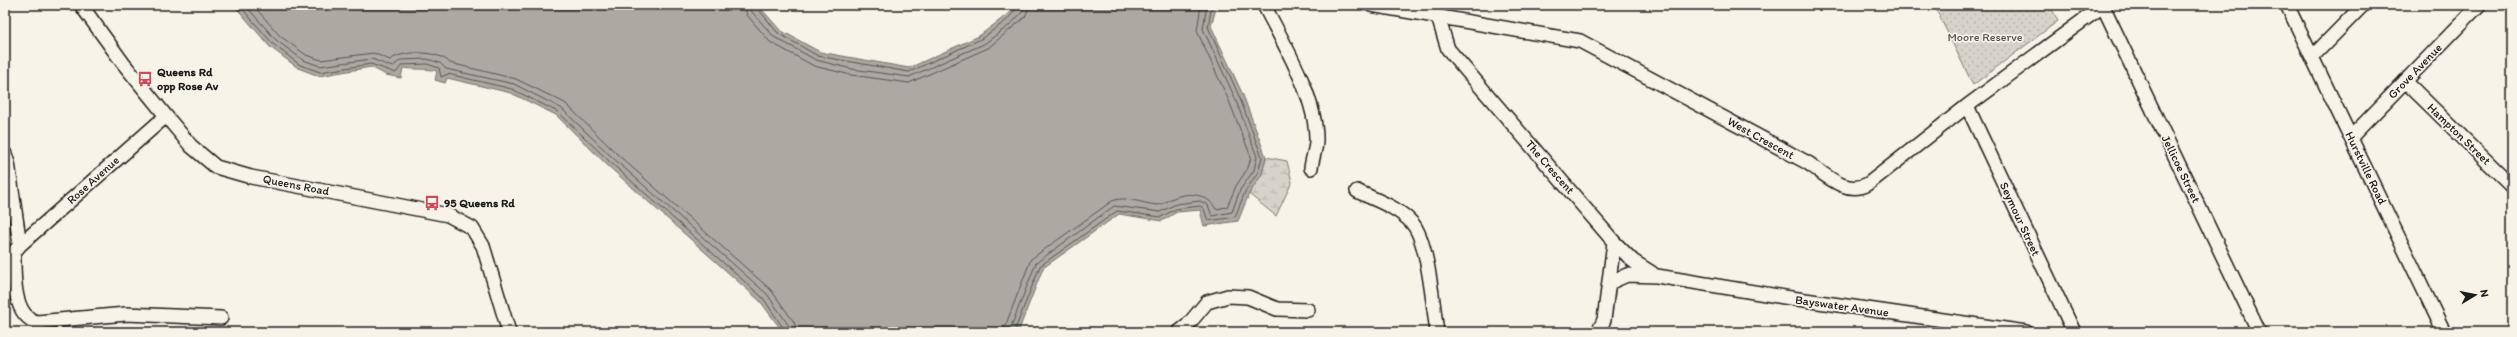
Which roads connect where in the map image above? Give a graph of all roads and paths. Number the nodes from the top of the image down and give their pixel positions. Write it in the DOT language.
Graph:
graph roads {
  1 [pos="81,5"];
  2 [pos="1264,5"];
  3 [pos="1372,5"];
  4 [pos="2104,5"];
  5 [pos="2287,5"];
  6 [pos="2363,5"];
  7 [pos="2479,5"];
  8 [pos="1438,16"];
  9 [pos="2312,57"];
  10 [pos="2405,81"];
  11 [pos="1967,106"];
  12 [pos="166,116"];
  13 [pos="2351,137"];
  14 [pos="5,154"];
  15 [pos="1311,168"];
  16 [pos="2512,186"];
  17 [pos="1357,191"];
  18 [pos="1614,242"];
  19 [pos="20,245"];
  20 [pos="1657,276"];
  21 [pos="1609,283"];
  22 [pos="1308,310"];
  23 [pos="221,318"];
  24 [pos="510,332"];
  25 [pos="1179,332"];
  26 [pos="1437,332"];
  27 [pos="1598,332"];
  28 [pos="2026,332"];
  29 [pos="2074,332"];
  30 [pos="2259,332"];
  31 [pos="2444,332"];
  1 -- 12 [label="street, Queens Road"];
  2 -- 15 [label="street"];
  3 -- 8 [label="street, West Crescent"];
  4 -- 11 [label="street, West Crescent"];
  4 -- 30 [label="street, Jellicoe Street"];
  5 -- 9 [label="street, Hurstville Road"];
  6 -- 9 [label="street"];
  7 -- 10 [label="street, Grove Avenue"];
  8 -- 11 [label="street, West Crescent"];
  8 -- 18 [label="street, The Crescent"];
  9 -- 13 [label="street, Hurstville Road"];
  10 -- 13 [label="street, Grove Avenue"];
  10 -- 16 [label="street, Hampton Street"];
  11 -- 29 [label="street, Seymour Street"];
  12 -- 19 [label="street, Rose Avenue"];
  12 -- 24 [label="street, Queens Road"];
  13 -- 31 [label="street, Hurstville Road"];
  14 -- 19 [label="street"];
  17 -- 26 [label="street"];
  18 -- 20 [label="street, Bayswater Avenue"];
  18 -- 21 [label="street"];
  19 -- 23 [label="street"];
  20 -- 21 [label="street, Bayswater Avenue"];
  20 -- 28 [label="street, Bayswater Avenue"];
  21 -- 27 [label="street"];
  22 -- 25 [label="street"];
}
